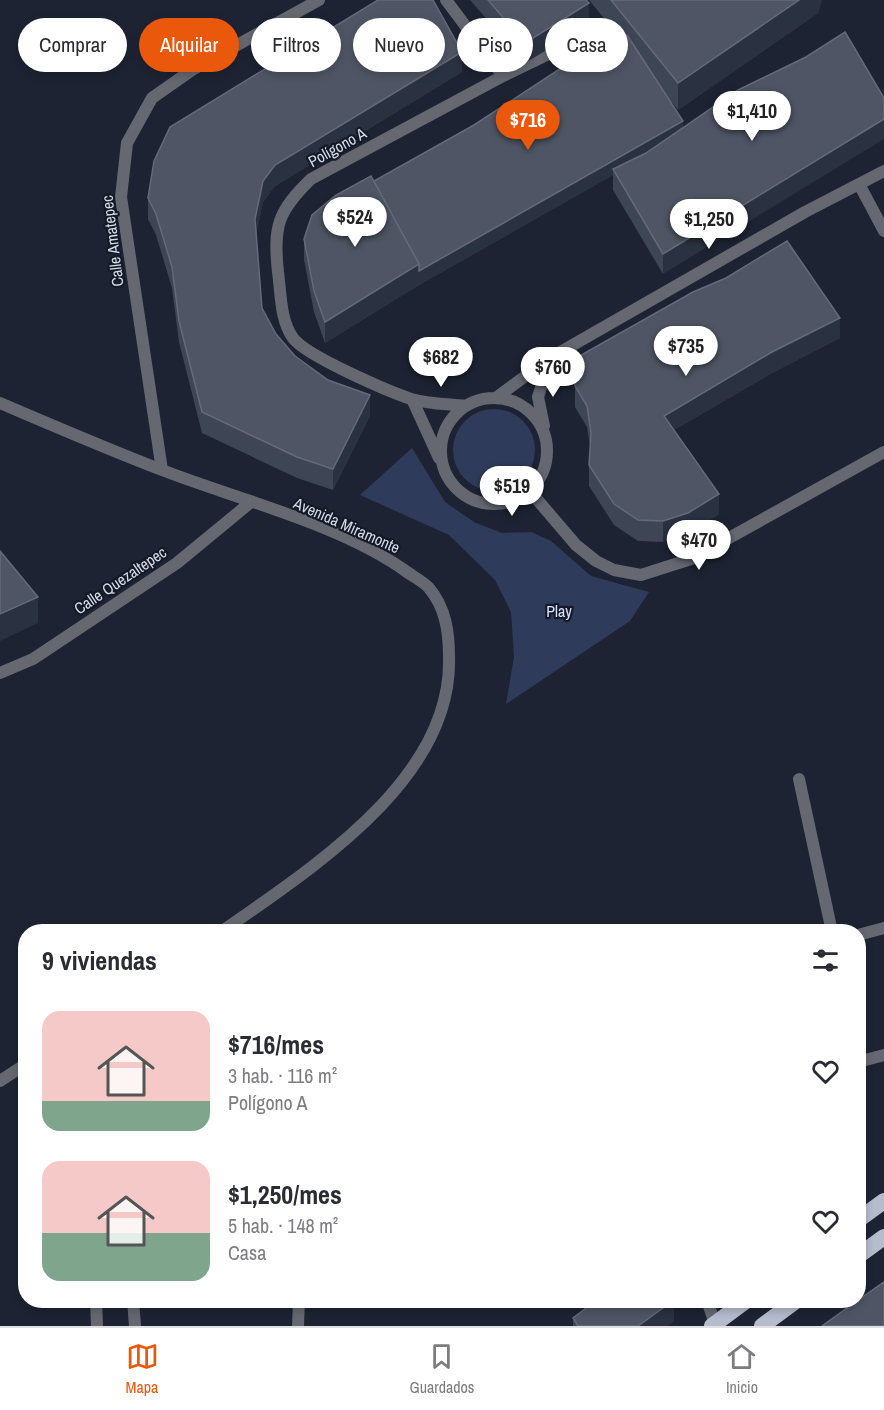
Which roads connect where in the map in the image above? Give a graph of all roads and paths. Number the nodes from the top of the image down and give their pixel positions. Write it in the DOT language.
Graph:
graph roads {
  1 [pos="319,0"];
  2 [pos="446,0"];
  3 [pos="545,56"];
  4 [pos="503,76"];
  5 [pos="884,171"];
  6 [pos="860,184"];
  7 [pos="884,231"];
  8 [pos="550,358"];
  9 [pos="497,397"];
  10 [pos="412,399"];
  11 [pos="0,404"];
  12 [pos="466,406"];
  13 [pos="546,436"];
  14 [pos="884,452"];
  15 [pos="443,466"];
  16 [pos="162,470"];
  17 [pos="529,490"];
  18 [pos="251,502"];
  19 [pos="0,673"];
  20 [pos="799,779"];
  21 [pos="232,924"];
  22 [pos="830,924"];
  23 [pos="884,928"];
  24 [pos="866,933"];
  25 [pos="884,1054"];
  26 [pos="866,1060"];
  27 [pos="18,1069"];
  28 [pos="0,1081"];
  29 [pos="884,1201"];
  30 [pos="866,1214"];
  31 [pos="884,1237"];
  32 [pos="866,1250"];
  33 [pos="96,1308"];
  34 [pos="134,1308"];
  35 [pos="299,1308"];
  36 [pos="709,1308"];
  37 [pos="736,1308"];
  38 [pos="786,1308"];
  39 [pos="713,1325"];
  40 [pos="97,1326"];
  41 [pos="135,1326"];
  42 [pos="298,1326"];
  43 [pos="762,1326"];
  1 -- 16 [label="street, Calle Amatepec"];
  2 -- 4 [label="street"];
  3 -- 4 [label="street, Polígono A"];
  4 -- 10 [label="street, Polígono A"];
  5 -- 6 [label="street"];
  6 -- 7 [label="street"];
  6 -- 8 [label="street"];
  8 -- 9 [label="street"];
  8 -- 13 [label="street"];
  9 -- 12 [label="street"];
  9 -- 13 [label="street"];
  10 -- 12 [label="street, Polígono A"];
  10 -- 15 [label="street"];
  11 -- 16 [label="street, Avenida Miramonte"];
  12 -- 15 [label="street"];
  13 -- 17 [label="street"];
  14 -- 17 [label="street"];
  15 -- 17 [label="street"];
  16 -- 18 [label="street, Avenida Miramonte"];
  18 -- 19 [label="street, Calle Quezaltepec"];
  18 -- 21 [label="street, Avenida Miramonte"];
  20 -- 22 [label="street"];
  23 -- 24 [label="street"];
  25 -- 26 [label="street"];
  27 -- 28 [label="street"];
  29 -- 30 [label="highway"];
  31 -- 32 [label="highway"];
  33 -- 40 [label="street"];
  34 -- 41 [label="street"];
  35 -- 42 [label="street"];
  36 -- 39 [label="street"];
  37 -- 39 [label="highway"];
  38 -- 43 [label="highway"];
}
